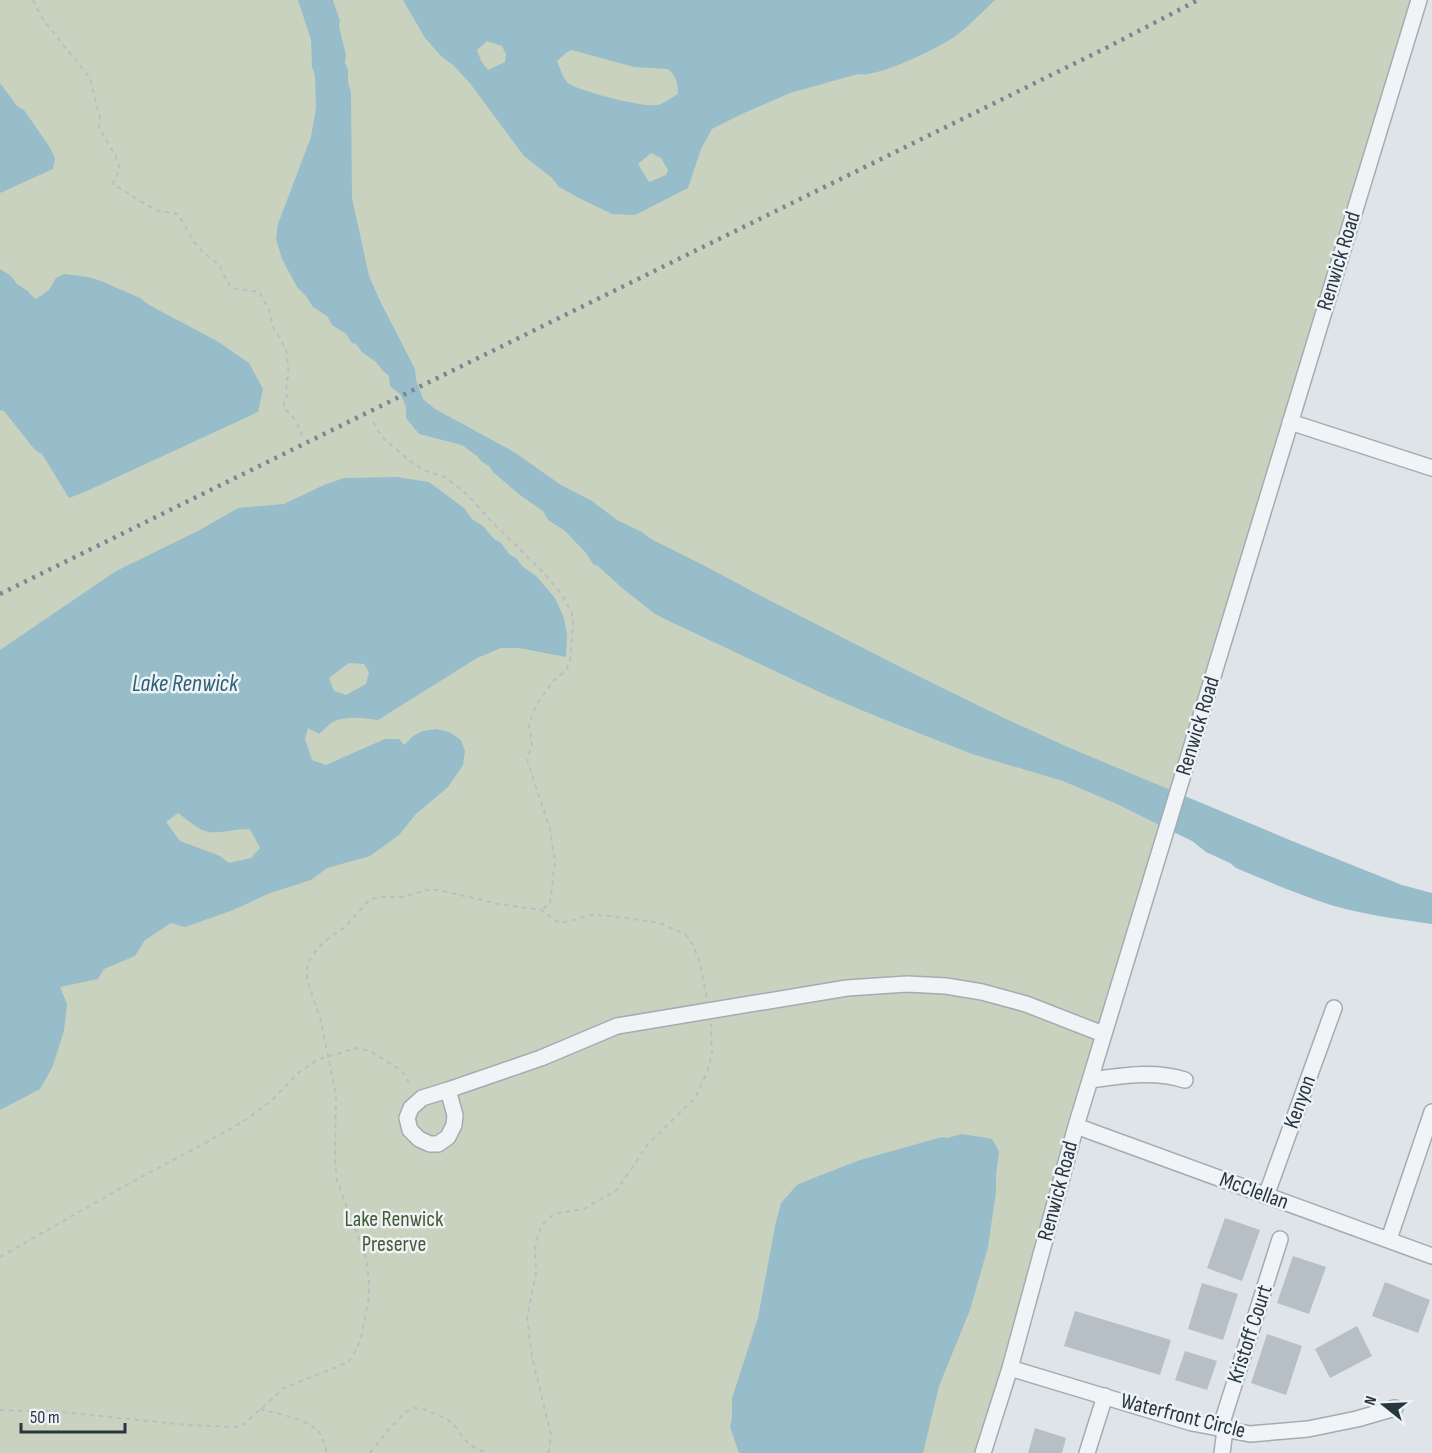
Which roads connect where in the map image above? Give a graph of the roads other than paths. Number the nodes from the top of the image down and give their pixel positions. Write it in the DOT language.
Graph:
graph roads {
  1 [pos="1419,0"];
  2 [pos="1290,422"];
  3 [pos="1432,468"];
  4 [pos="1334,1008"];
  5 [pos="1103,1034"];
  6 [pos="1090,1080"];
  7 [pos="1185,1080"];
  8 [pos="448,1090"];
  9 [pos="1432,1112"];
  10 [pos="1076,1126"];
  11 [pos="1266,1196"];
  12 [pos="1280,1239"];
  13 [pos="1389,1239"];
  14 [pos="1432,1256"];
  15 [pos="1010,1368"];
  16 [pos="1105,1396"];
  17 [pos="1395,1408"];
  18 [pos="1222,1430"];
  19 [pos="983,1453"];
  20 [pos="1087,1453"];
  21 [pos="1222,1453"];
  1 -- 2 [label="street, Renwick Road"];
  2 -- 3 [label="street"];
  2 -- 5 [label="street, Renwick Road"];
  4 -- 11 [label="street, Kenyon"];
  5 -- 6 [label="street, Renwick Road"];
  5 -- 8 [label="street"];
  6 -- 7 [label="street"];
  6 -- 10 [label="street, Renwick Road"];
  8 -- 8 [label="street"];
  9 -- 13 [label="street"];
  10 -- 11 [label="street, McClellan"];
  10 -- 15 [label="street, Renwick Road"];
  11 -- 13 [label="street, McClellan"];
  12 -- 18 [label="street, Kristoff Court"];
  13 -- 14 [label="street, McClellan"];
  15 -- 16 [label="street, Waterfront Circle"];
  15 -- 19 [label="street, Renwick Road"];
  16 -- 18 [label="street, Waterfront Circle"];
  16 -- 20 [label="street"];
  17 -- 18 [label="street, Waterfront Circle"];
  18 -- 21 [label="street, Kristoff Court"];
}
